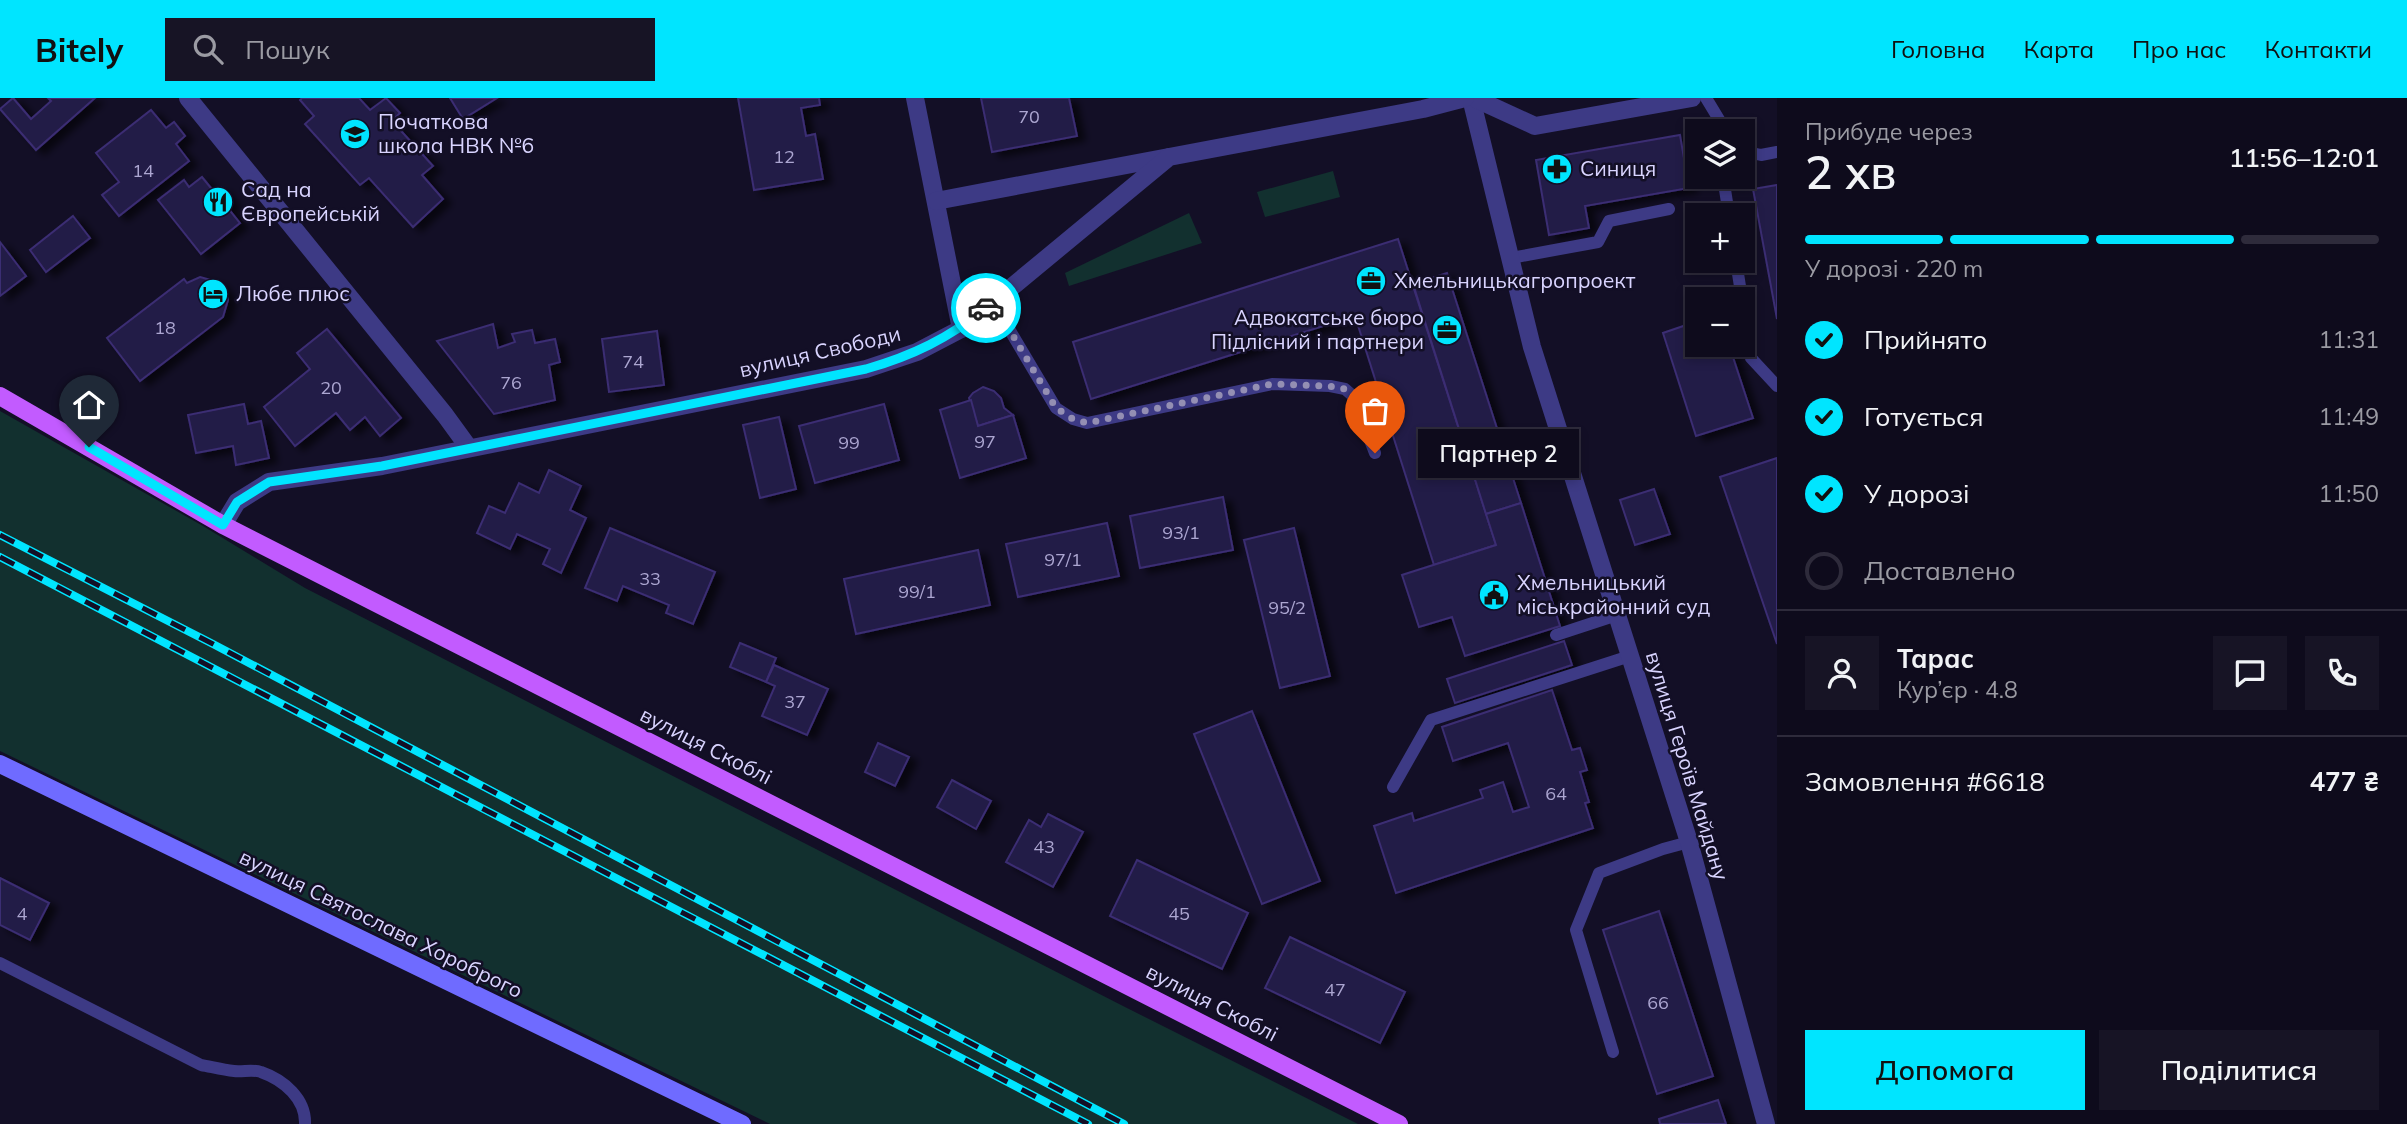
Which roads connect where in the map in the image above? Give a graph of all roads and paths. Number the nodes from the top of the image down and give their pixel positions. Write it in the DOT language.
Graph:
graph roads {
  1 [pos="188,98"];
  2 [pos="915,98"];
  3 [pos="1465,98"];
  4 [pos="1473,98"];
  5 [pos="1692,98"];
  6 [pos="1706,98"];
  7 [pos="1713,110"];
  8 [pos="1714,119"];
  9 [pos="1719,119"];
  10 [pos="1777,152"];
  11 [pos="1755,154"];
  12 [pos="1169,157"];
  13 [pos="936,201"];
  14 [pos="1669,209"];
  15 [pos="1511,258"];
  16 [pos="993,302"];
  17 [pos="961,328"];
  18 [pos="1751,357"];
  19 [pos="1777,386"];
  20 [pos="0,396"];
  21 [pos="469,448"];
  22 [pos="1375,453"];
  23 [pos="223,525"];
  24 [pos="1617,615"];
  25 [pos="1556,635"];
  26 [pos="1630,656"];
  27 [pos="0,764"];
  28 [pos="1393,786"];
  29 [pos="1689,842"];
  30 [pos="0,963"];
  31 [pos="1613,1052"];
  32 [pos="305,1124"];
  33 [pos="742,1124"];
  34 [pos="1399,1124"];
  35 [pos="1766,1124"];
  1 -- 21 [label="street"];
  2 -- 13 [label="street"];
  3 -- 12 [label="street, вулиця Свободи"];
  4 -- 5 [label="street"];
  4 -- 15 [label="street, вулиця Героїв Майдану"];
  6 -- 7 [label="lane"];
  7 -- 8 [label="lane"];
  7 -- 9 [label="lane"];
  10 -- 11 [label="lane"];
  12 -- 13 [label="street"];
  12 -- 16 [label="street, вулиця Свободи"];
  13 -- 17 [label="street"];
  14 -- 15 [label="lane"];
  15 -- 24 [label="street, вулиця Героїв Майдану"];
  16 -- 17 [label="street, вулиця Свободи"];
  16 -- 22 [label="lane"];
  17 -- 21 [label="street, вулиця Свободи"];
  18 -- 19 [label="lane"];
  20 -- 23 [label="main road, вулиця Скоблі"];
  21 -- 23 [label="street, вулиця Свободи"];
  23 -- 34 [label="main road, вулиця Скоблі"];
  24 -- 25 [label="lane"];
  24 -- 26 [label="street, вулиця Героїв Майдану"];
  26 -- 28 [label="lane"];
  26 -- 29 [label="street, вулиця Героїв Майдану"];
  27 -- 33 [label="main road, вулиця Святослава Хороброго"];
  29 -- 31 [label="lane"];
  29 -- 35 [label="street, вулиця Героїв Майдану"];
  30 -- 32 [label="lane"];
}
